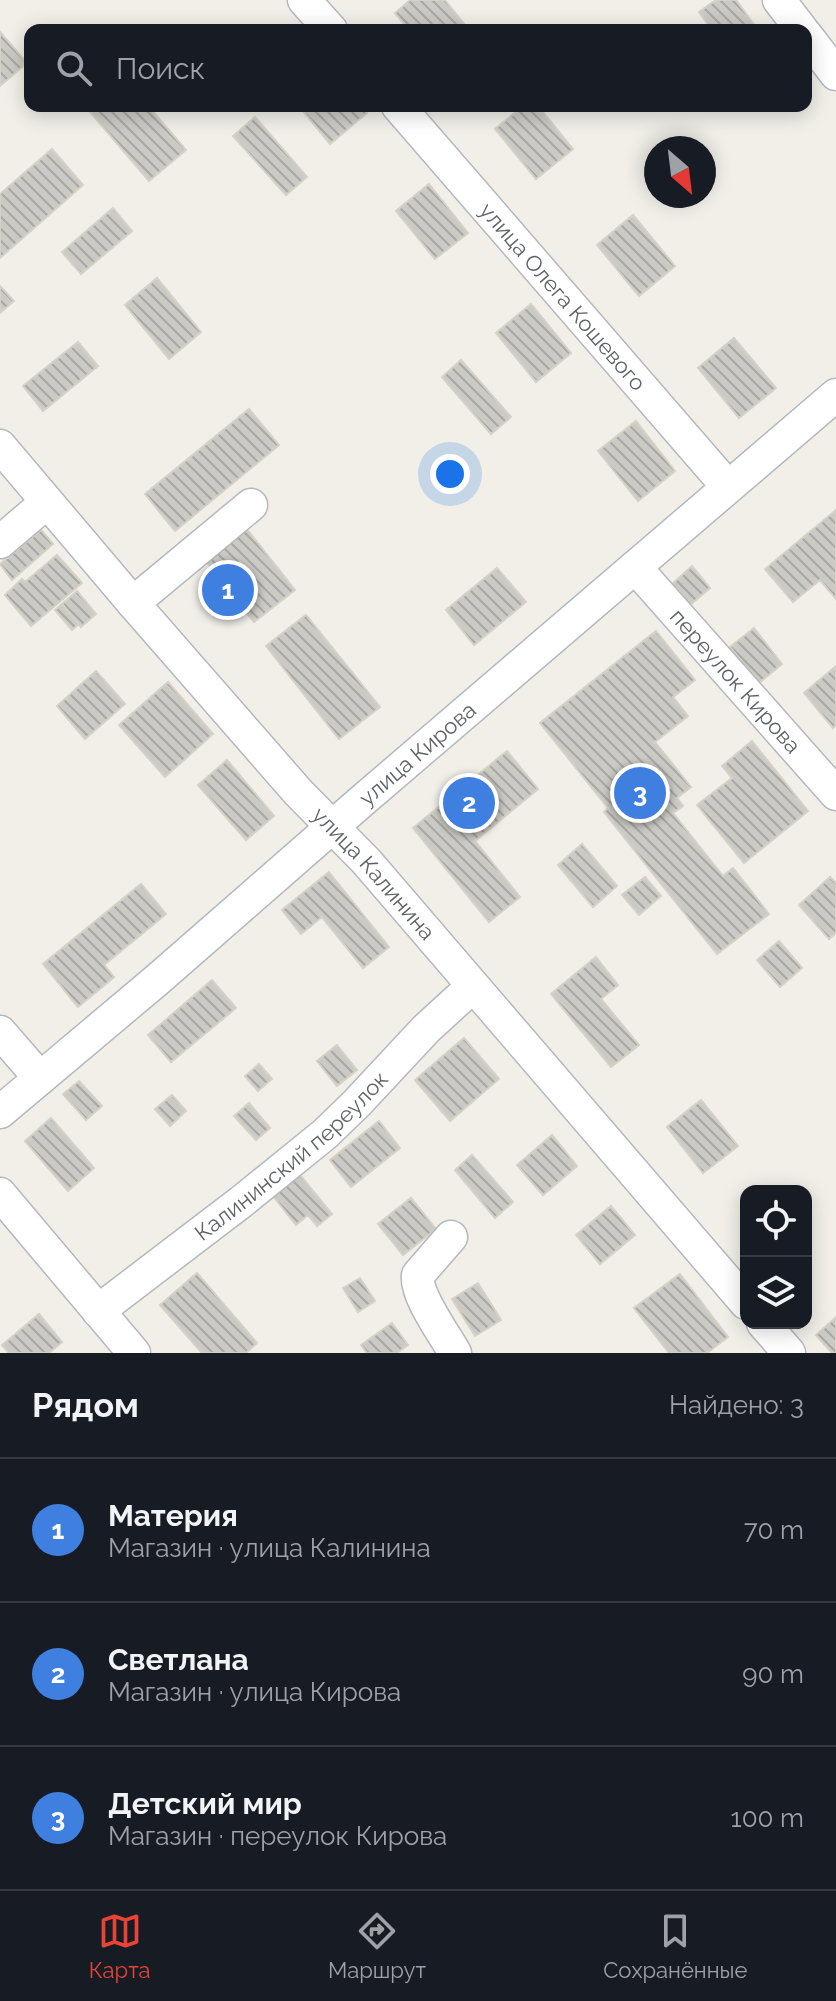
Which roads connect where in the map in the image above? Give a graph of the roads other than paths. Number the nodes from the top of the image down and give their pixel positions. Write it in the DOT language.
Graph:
graph roads {
  1 [pos="304,0"];
  2 [pos="779,0"];
  3 [pos="326,24"];
  4 [pos="797,24"];
  5 [pos="812,43"];
  6 [pos="836,74"];
  7 [pos="403,112"];
  8 [pos="836,395"];
  9 [pos="0,446"];
  10 [pos="728,487"];
  11 [pos="47,502"];
  12 [pos="251,505"];
  13 [pos="0,542"];
  14 [pos="635,567"];
  15 [pos="133,603"];
  16 [pos="836,794"];
  17 [pos="332,827"];
  18 [pos="473,986"];
  19 [pos="0,1032"];
  20 [pos="40,1078"];
  21 [pos="0,1112"];
  22 [pos="0,1194"];
  23 [pos="451,1237"];
  24 [pos="740,1296"];
  25 [pos="98,1311"];
  26 [pos="768,1329"];
  27 [pos="134,1353"];
  28 [pos="455,1353"];
  29 [pos="789,1353"];
  1 -- 3 [label="street"];
  2 -- 4 [label="street"];
  5 -- 6 [label="street"];
  7 -- 10 [label="street, улица Олега Кошевого"];
  8 -- 10 [label="street, улица Кирова"];
  9 -- 11 [label="street, улица Калинина"];
  10 -- 14 [label="street, улица Кирова"];
  11 -- 13 [label="street"];
  11 -- 15 [label="street, улица Калинина"];
  12 -- 15 [label="street"];
  14 -- 16 [label="street, переулок Кирова"];
  14 -- 17 [label="street, улица Кирова"];
  15 -- 17 [label="street, улица Калинина"];
  17 -- 18 [label="street, улица Калинина"];
  17 -- 20 [label="street, улица Кирова"];
  18 -- 24 [label="street, улица Калинина"];
  18 -- 25 [label="street, Калининский переулок"];
  19 -- 20 [label="street"];
  20 -- 21 [label="street, улица Кирова"];
  22 -- 25 [label="street"];
  23 -- 28 [label="street"];
  25 -- 27 [label="street"];
  26 -- 29 [label="street"];
}
